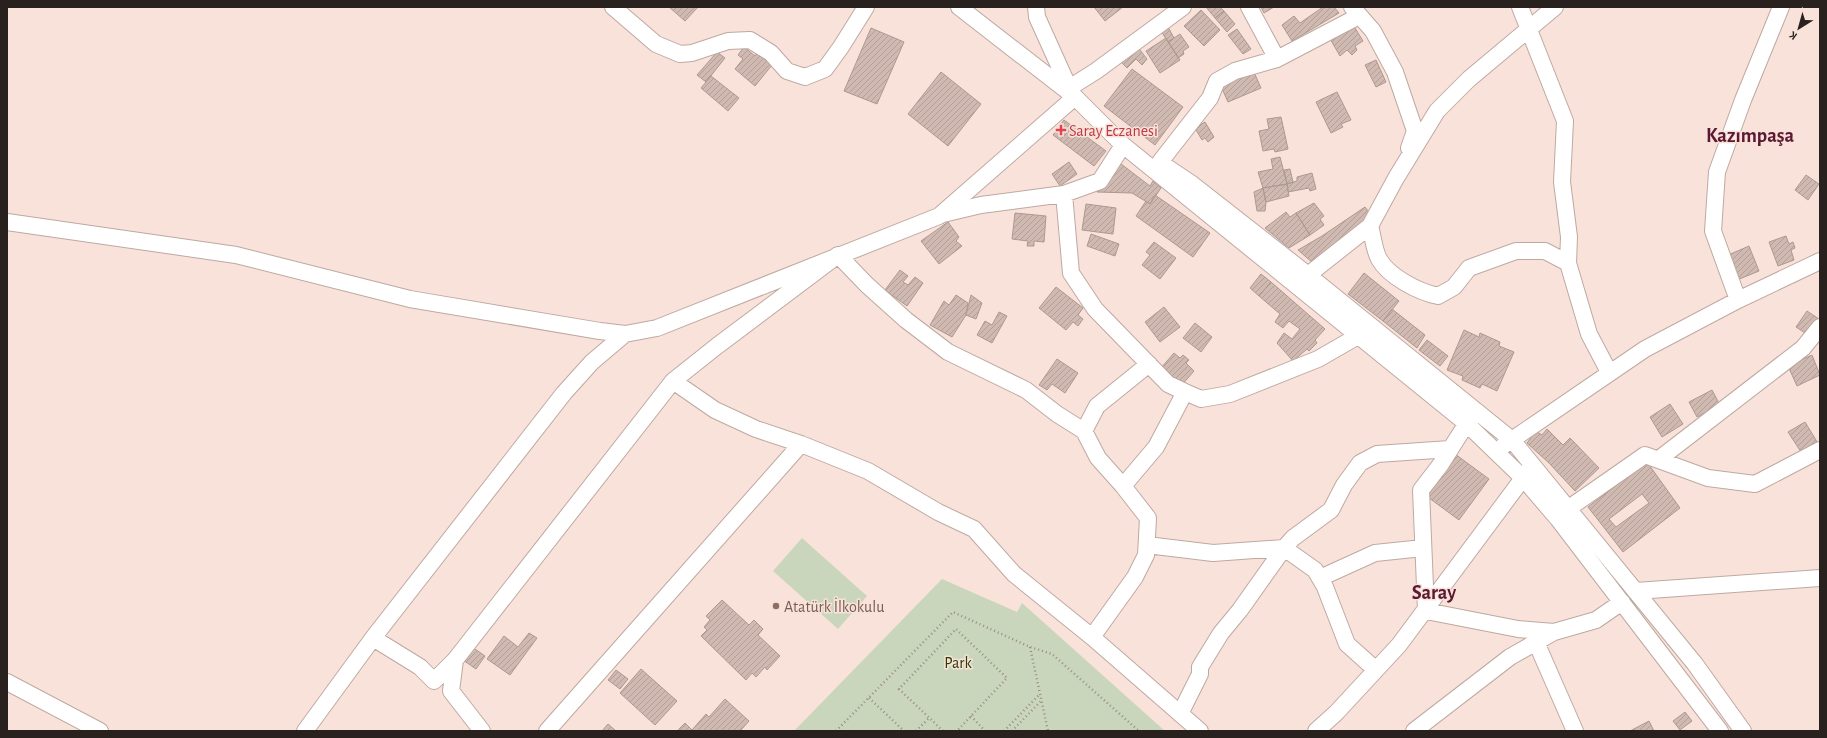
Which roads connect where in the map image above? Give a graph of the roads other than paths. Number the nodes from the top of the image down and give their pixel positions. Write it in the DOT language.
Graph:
graph roads {
  1 [pos="613,7"];
  2 [pos="866,7"];
  3 [pos="959,7"];
  4 [pos="1036,7"];
  5 [pos="1183,7"];
  6 [pos="1249,7"];
  7 [pos="1520,7"];
  8 [pos="1556,7"];
  9 [pos="1781,7"];
  10 [pos="1355,11"];
  11 [pos="1529,30"];
  12 [pos="1277,59"];
  13 [pos="1072,92"];
  14 [pos="1123,145"];
  15 [pos="1160,162"];
  16 [pos="1404,165"];
  17 [pos="1064,194"];
  18 [pos="939,216"];
  19 [pos="7,222"];
  20 [pos="1370,226"];
  21 [pos="838,255"];
  22 [pos="1820,260"];
  23 [pos="1568,263"];
  24 [pos="1308,275"];
  25 [pos="1738,300"];
  26 [pos="1820,327"];
  27 [pos="625,334"];
  28 [pos="1358,336"];
  29 [pos="1149,364"];
  30 [pos="1609,372"];
  31 [pos="673,381"];
  32 [pos="1185,392"];
  33 [pos="1475,410"];
  34 [pos="1466,423"];
  35 [pos="1084,431"];
  36 [pos="1512,440"];
  37 [pos="801,444"];
  38 [pos="1450,449"];
  39 [pos="1820,450"];
  40 [pos="1495,452"];
  41 [pos="1659,459"];
  42 [pos="1528,471"];
  43 [pos="1123,486"];
  44 [pos="1564,514"];
  45 [pos="1147,545"];
  46 [pos="1284,548"];
  47 [pos="1423,548"];
  48 [pos="1320,578"];
  49 [pos="1820,578"];
  50 [pos="1636,591"];
  51 [pos="1622,602"];
  52 [pos="1426,611"];
  53 [pos="1554,632"];
  54 [pos="1092,637"];
  55 [pos="373,638"];
  56 [pos="1536,642"];
  57 [pos="455,660"];
  58 [pos="1376,670"];
  59 [pos="7,682"];
  60 [pos="1180,714"];
  61 [pos="305,729"];
  62 [pos="100,731"];
  63 [pos="482,731"];
  64 [pos="547,731"];
  65 [pos="1200,731"];
  66 [pos="1316,731"];
  67 [pos="1414,731"];
  68 [pos="1575,731"];
  69 [pos="1720,731"];
  70 [pos="1743,731"];
  1 -- 2 [label="street"];
  3 -- 13 [label="street"];
  4 -- 13 [label="street"];
  5 -- 13 [label="street"];
  6 -- 12 [label="street"];
  7 -- 11 [label="street"];
  8 -- 11 [label="street"];
  9 -- 25 [label="street"];
  10 -- 12 [label="street"];
  10 -- 16 [label="street"];
  11 -- 16 [label="street"];
  11 -- 23 [label="street"];
  12 -- 15 [label="street"];
  13 -- 14 [label="street"];
  13 -- 18 [label="street"];
  14 -- 15 [label="street"];
  14 -- 17 [label="street"];
  14 -- 28 [label="street"];
  15 -- 24 [label="street"];
  16 -- 20 [label="street"];
  17 -- 18 [label="street"];
  17 -- 29 [label="street"];
  18 -- 21 [label="street"];
  19 -- 27 [label="street"];
  20 -- 23 [label="street"];
  20 -- 24 [label="street"];
  21 -- 27 [label="street"];
  21 -- 31 [label="street"];
  21 -- 35 [label="street"];
  22 -- 25 [label="street"];
  23 -- 30 [label="street"];
  24 -- 33 [label="street"];
  25 -- 30 [label="street"];
  26 -- 41 [label="street"];
  27 -- 55 [label="street"];
  28 -- 32 [label="street"];
  28 -- 34 [label="street"];
  29 -- 32 [label="street"];
  29 -- 35 [label="street"];
  30 -- 36 [label="street"];
  31 -- 37 [label="street"];
  31 -- 57 [label="street"];
  32 -- 43 [label="street"];
  33 -- 34 [label="street"];
  33 -- 36 [label="street"];
  34 -- 38 [label="street"];
  34 -- 40 [label="street"];
  35 -- 43 [label="street"];
  36 -- 40 [label="street"];
  36 -- 42 [label="street"];
  37 -- 54 [label="street"];
  37 -- 64 [label="street"];
  38 -- 46 [label="street"];
  38 -- 47 [label="street"];
  39 -- 41 [label="street"];
  40 -- 42 [label="street"];
  41 -- 44 [label="street"];
  42 -- 44 [label="street"];
  42 -- 52 [label="street"];
  43 -- 45 [label="street"];
  44 -- 50 [label="street"];
  44 -- 51 [label="street"];
  45 -- 46 [label="street"];
  45 -- 54 [label="street"];
  46 -- 48 [label="street"];
  46 -- 60 [label="street"];
  47 -- 48 [label="street"];
  47 -- 52 [label="street"];
  48 -- 58 [label="street"];
  49 -- 50 [label="street"];
  50 -- 70 [label="street"];
  51 -- 53 [label="street"];
  51 -- 69 [label="street"];
  52 -- 53 [label="street"];
  52 -- 58 [label="street"];
  53 -- 56 [label="street"];
  54 -- 60 [label="street"];
  55 -- 57 [label="street"];
  55 -- 61 [label="street"];
  56 -- 67 [label="street"];
  56 -- 68 [label="street"];
  57 -- 63 [label="street"];
  58 -- 66 [label="street"];
  59 -- 62 [label="street"];
  60 -- 65 [label="street"];
}
